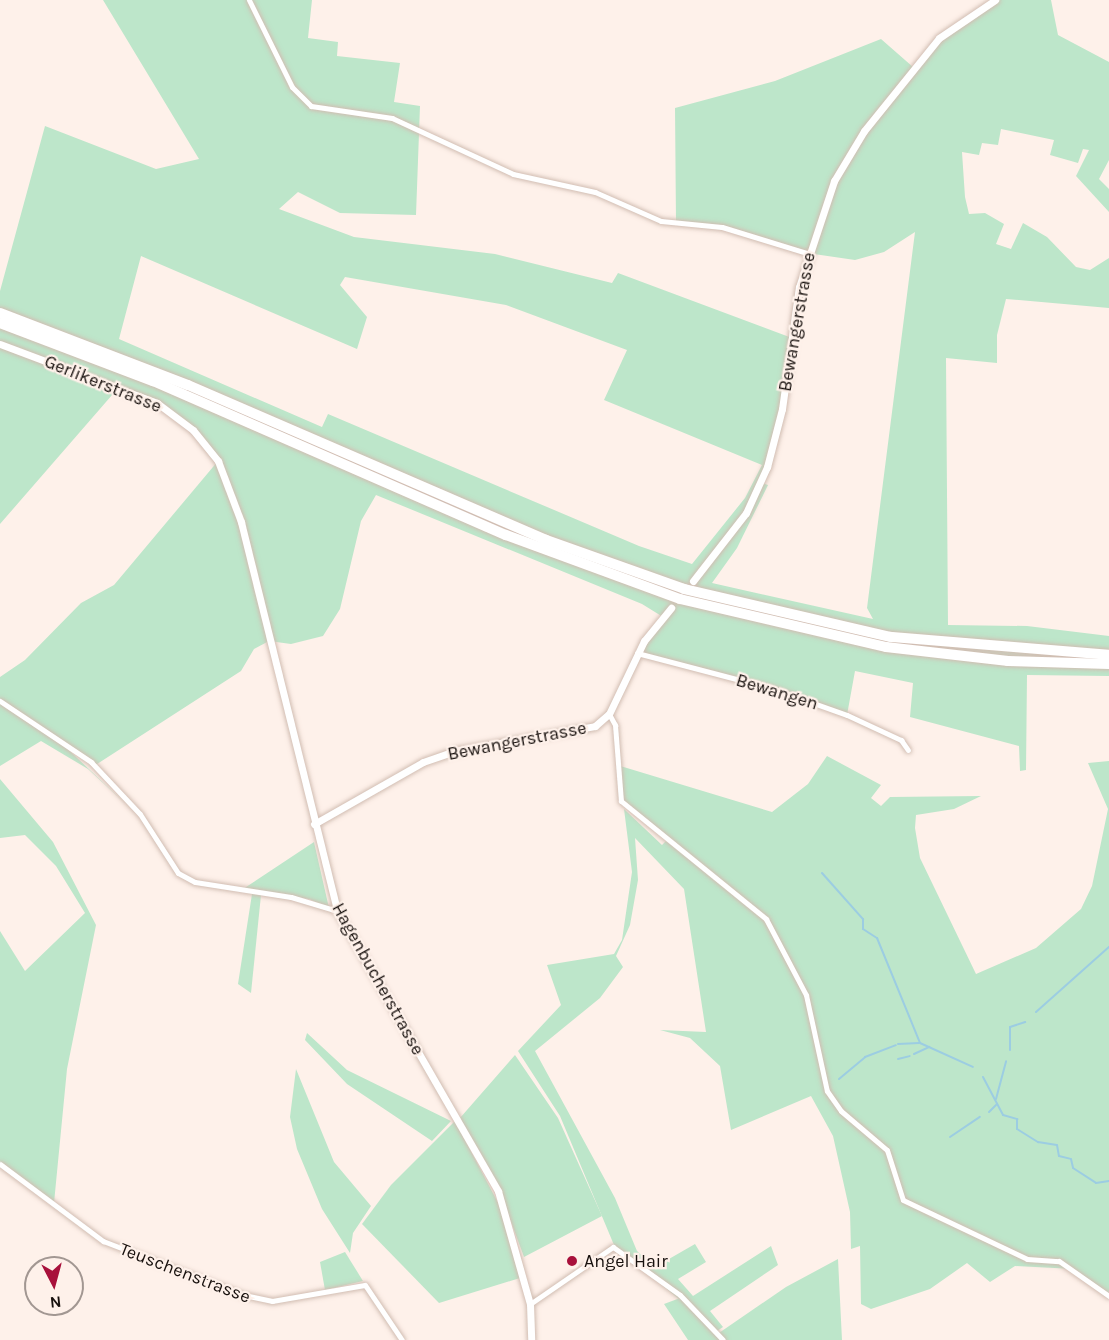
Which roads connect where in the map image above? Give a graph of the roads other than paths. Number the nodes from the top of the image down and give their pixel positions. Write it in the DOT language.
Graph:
graph roads {
  1 [pos="249,0"];
  2 [pos="995,0"];
  3 [pos="807,253"];
  4 [pos="0,313"];
  5 [pos="0,323"];
  6 [pos="0,344"];
  7 [pos="219,464"];
  8 [pos="693,581"];
  9 [pos="671,608"];
  10 [pos="637,653"];
  11 [pos="1109,654"];
  12 [pos="1109,664"];
  13 [pos="0,701"];
  14 [pos="609,714"];
  15 [pos="908,750"];
  16 [pos="314,824"];
  17 [pos="337,911"];
  18 [pos="0,1164"];
  19 [pos="1109,1296"];
  20 [pos="530,1304"];
  21 [pos="402,1340"];
  22 [pos="531,1340"];
  23 [pos="723,1340"];
  1 -- 3 [label="street"];
  2 -- 3 [label="street, Bewangerstrasse"];
  3 -- 8 [label="street, Bewangerstrasse"];
  4 -- 11 [label="highway"];
  5 -- 12 [label="highway"];
  6 -- 7 [label="street, Gerlikerstrasse"];
  7 -- 16 [label="street, Hagenbucherstrasse"];
  9 -- 10 [label="street, Bewangerstrasse"];
  10 -- 14 [label="street, Bewangerstrasse"];
  10 -- 15 [label="street, Bewangen"];
  13 -- 17 [label="street"];
  14 -- 16 [label="street, Bewangerstrasse"];
  14 -- 19 [label="street"];
  16 -- 17 [label="street, Hagenbucherstrasse"];
  17 -- 20 [label="street, Hagenbucherstrasse"];
  18 -- 21 [label="street, Teuschenstrasse"];
  20 -- 22 [label="street, Hagenbucherstrasse"];
  20 -- 23 [label="street"];
}
